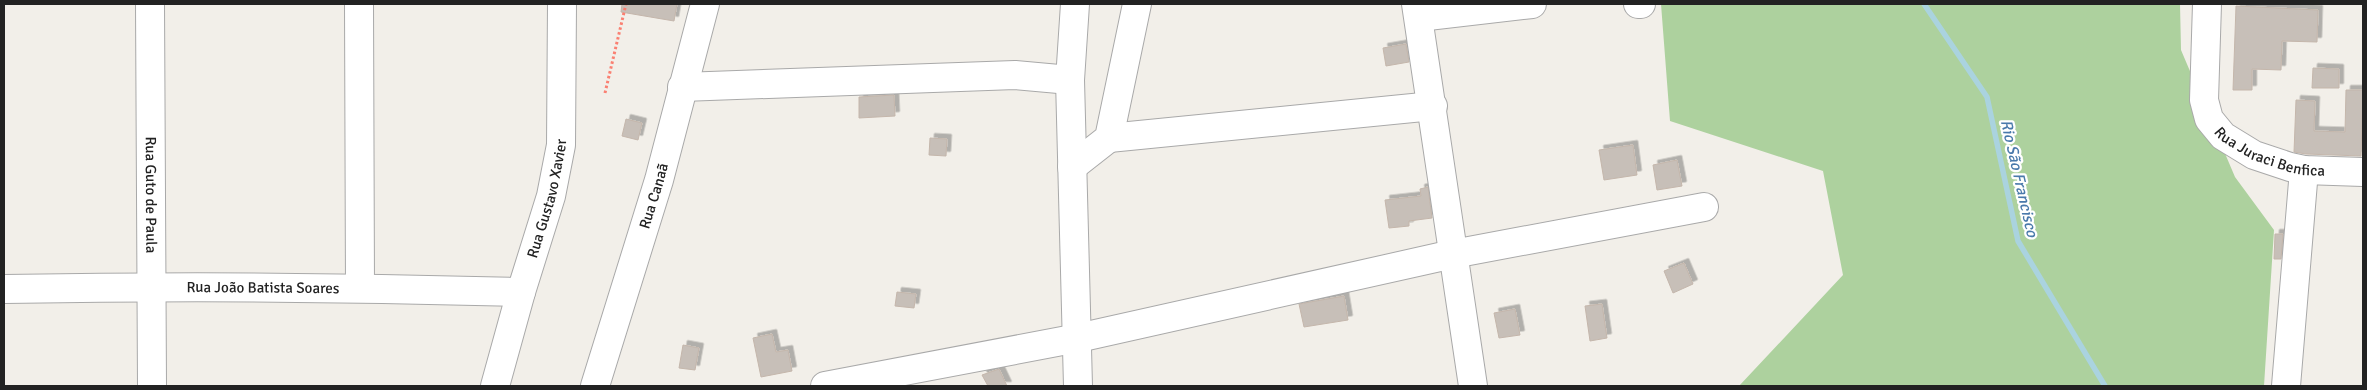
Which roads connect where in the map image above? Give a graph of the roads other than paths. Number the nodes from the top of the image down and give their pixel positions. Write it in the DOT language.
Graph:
graph roads {
  1 [pos="150,4"];
  2 [pos="359,4"];
  3 [pos="562,4"];
  4 [pos="705,4"];
  5 [pos="1075,4"];
  6 [pos="1138,4"];
  7 [pos="1532,4"];
  8 [pos="2207,4"];
  9 [pos="1418,11"];
  10 [pos="1070,80"];
  11 [pos="682,87"];
  12 [pos="1433,106"];
  13 [pos="1109,138"];
  14 [pos="1072,167"];
  15 [pos="2304,170"];
  16 [pos="2363,172"];
  17 [pos="1704,207"];
  18 [pos="1453,254"];
  19 [pos="151,286"];
  20 [pos="4,288"];
  21 [pos="360,288"];
  22 [pos="521,292"];
  23 [pos="1078,338"];
  24 [pos="152,386"];
  25 [pos="495,386"];
  26 [pos="595,386"];
  27 [pos="826,386"];
  28 [pos="1078,386"];
  29 [pos="1473,386"];
  30 [pos="2286,386"];
  1 -- 19 [label="street, Rua Guto de Paula"];
  2 -- 21 [label="street"];
  3 -- 22 [label="street, Rua Gustavo Xavier"];
  4 -- 11 [label="street, Rua Canaã"];
  5 -- 10 [label="street"];
  6 -- 13 [label="street"];
  7 -- 9 [label="street"];
  8 -- 15 [label="street, Rua Juraci Benfica"];
  9 -- 12 [label="street"];
  10 -- 11 [label="street"];
  10 -- 14 [label="street"];
  11 -- 26 [label="street, Rua Canaã"];
  12 -- 13 [label="street"];
  12 -- 18 [label="street"];
  13 -- 14 [label="street"];
  14 -- 23 [label="street"];
  15 -- 16 [label="street, Rua Juraci Benfica"];
  15 -- 30 [label="street"];
  17 -- 18 [label="street"];
  18 -- 23 [label="street"];
  18 -- 29 [label="street"];
  19 -- 20 [label="street, Rua João Batista Soares"];
  19 -- 21 [label="street, Rua João Batista Soares"];
  19 -- 24 [label="street, Rua Guto de Paula"];
  21 -- 22 [label="street, Rua João Batista Soares"];
  22 -- 25 [label="street, Rua Gustavo Xavier"];
  23 -- 27 [label="street"];
  23 -- 28 [label="street"];
}
